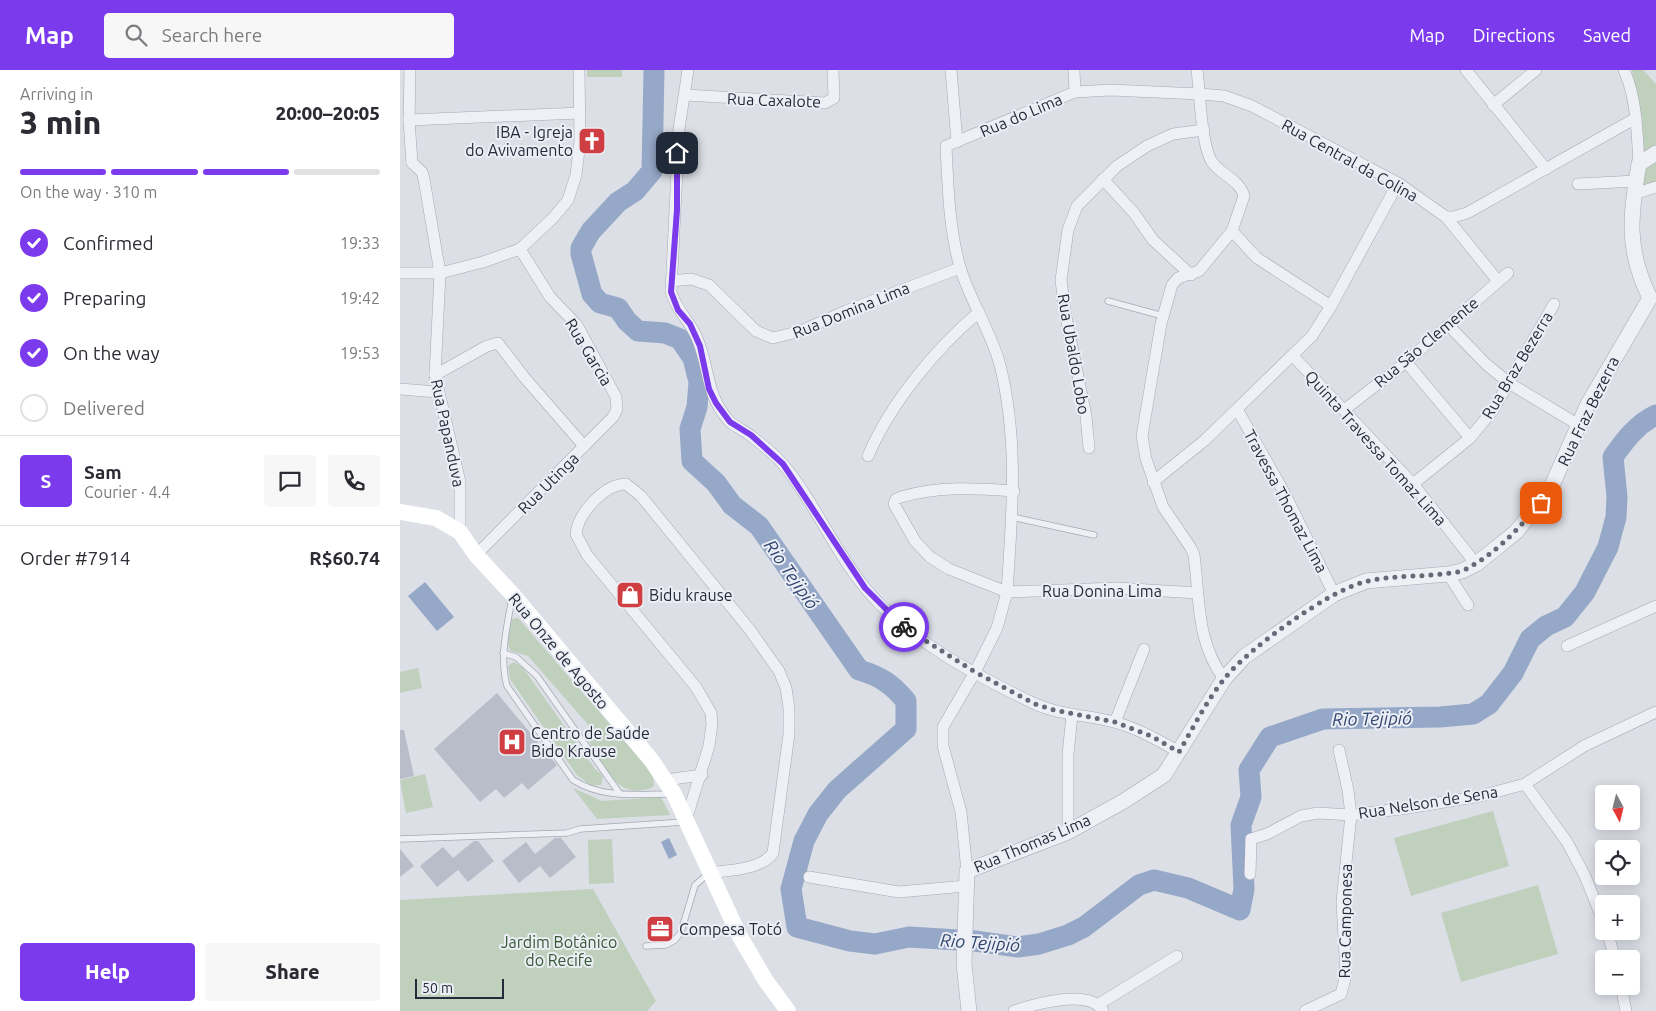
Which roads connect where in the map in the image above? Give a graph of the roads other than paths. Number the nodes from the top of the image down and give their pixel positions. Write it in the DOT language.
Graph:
graph roads {
  1 [pos="410,70"];
  2 [pos="579,70"];
  3 [pos="688,70"];
  4 [pos="833,70"];
  5 [pos="951,70"];
  6 [pos="1074,70"];
  7 [pos="1197,70"];
  8 [pos="1466,70"];
  9 [pos="1536,70"];
  10 [pos="1624,70"];
  11 [pos="1075,92"];
  12 [pos="1200,94"];
  13 [pos="685,95"];
  14 [pos="1492,105"];
  15 [pos="580,113"];
  16 [pos="1636,118"];
  17 [pos="409,120"];
  18 [pos="1204,130"];
  19 [pos="952,144"];
  20 [pos="1656,153"];
  21 [pos="400,163"];
  22 [pos="412,164"];
  23 [pos="1639,164"];
  24 [pos="1546,169"];
  25 [pos="1102,179"];
  26 [pos="1398,183"];
  27 [pos="1578,184"];
  28 [pos="1635,187"];
  29 [pos="1656,187"];
  30 [pos="1446,216"];
  31 [pos="1232,231"];
  32 [pos="520,249"];
  33 [pos="960,268"];
  34 [pos="400,273"];
  35 [pos="440,273"];
  36 [pos="1508,273"];
  37 [pos="1191,275"];
  38 [pos="671,281"];
  39 [pos="1498,282"];
  40 [pos="1108,301"];
  41 [pos="1653,301"];
  42 [pos="1554,304"];
  43 [pos="1331,306"];
  44 [pos="979,312"];
  45 [pos="1163,316"];
  46 [pos="1449,326"];
  47 [pos="1293,356"];
  48 [pos="1406,362"];
  49 [pos="435,376"];
  50 [pos="1510,383"];
  51 [pos="400,389"];
  52 [pos="437,392"];
  53 [pos="1237,409"];
  54 [pos="617,410"];
  55 [pos="1344,410"];
  56 [pos="1577,424"];
  57 [pos="1470,438"];
  58 [pos="584,446"];
  59 [pos="1089,448"];
  60 [pos="868,456"];
  61 [pos="1153,482"];
  62 [pos="1413,484"];
  63 [pos="1014,491"];
  64 [pos="400,512"];
  65 [pos="1012,517"];
  66 [pos="460,532"];
  67 [pos="1094,535"];
  68 [pos="476,556"];
  69 [pos="1476,564"];
  70 [pos="1448,574"];
  71 [pos="1007,592"];
  72 [pos="1197,593"];
  73 [pos="1334,594"];
  74 [pos="512,595"];
  75 [pos="1468,605"];
  76 [pos="1656,606"];
  77 [pos="1566,646"];
  78 [pos="1144,649"];
  79 [pos="503,653"];
  80 [pos="975,672"];
  81 [pos="1224,679"];
  82 [pos="1656,712"];
  83 [pos="1072,714"];
  84 [pos="1115,722"];
  85 [pos="1339,750"];
  86 [pos="1179,752"];
  87 [pos="702,775"];
  88 [pos="1525,784"];
  89 [pos="669,787"];
  90 [pos="620,794"];
  91 [pos="1351,814"];
  92 [pos="686,821"];
  93 [pos="1068,832"];
  94 [pos="400,838"];
  95 [pos="967,871"];
  96 [pos="709,873"];
  97 [pos="1250,874"];
  98 [pos="809,877"];
  99 [pos="966,886"];
  100 [pos="1595,901"];
  101 [pos="646,946"];
  102 [pos="1177,956"];
  103 [pos="1623,995"];
  104 [pos="1101,1008"];
  105 [pos="788,1011"];
  106 [pos="969,1011"];
  107 [pos="1014,1011"];
  108 [pos="1305,1011"];
  109 [pos="1626,1011"];
  1 -- 17 [label="street"];
  2 -- 15 [label="street"];
  3 -- 13 [label="street"];
  4 -- 13 [label="street, Rua Caxalote"];
  5 -- 19 [label="street"];
  6 -- 11 [label="street, Rua do Lima"];
  7 -- 12 [label="street"];
  8 -- 14 [label="street"];
  9 -- 14 [label="street"];
  10 -- 16 [label="street"];
  11 -- 12 [label="street, Rua Central da Colina"];
  11 -- 19 [label="street, Rua do Lima"];
  12 -- 18 [label="street"];
  12 -- 26 [label="street, Rua Central da Colina"];
  13 -- 38 [label="street"];
  14 -- 24 [label="street"];
  15 -- 17 [label="street"];
  15 -- 32 [label="street"];
  16 -- 23 [label="street"];
  16 -- 24 [label="street"];
  17 -- 22 [label="street"];
  18 -- 25 [label="street, Rua Ubaldo Lobo"];
  18 -- 31 [label="street"];
  19 -- 33 [label="street"];
  20 -- 23 [label="street"];
  21 -- 22 [label="street"];
  22 -- 35 [label="street, Rua Papanduva"];
  23 -- 28 [label="street"];
  24 -- 30 [label="street"];
  25 -- 37 [label="street"];
  25 -- 59 [label="street, Rua Ubaldo Lobo"];
  26 -- 30 [label="street, Rua Central da Colina"];
  26 -- 43 [label="street"];
  27 -- 28 [label="street"];
  28 -- 29 [label="street"];
  28 -- 41 [label="street"];
  30 -- 39 [label="street, Rua Central da Colina"];
  31 -- 37 [label="street"];
  31 -- 43 [label="street"];
  32 -- 35 [label="street"];
  32 -- 54 [label="street, Rua Garcia"];
  33 -- 38 [label="street, Rua Domina Lima"];
  33 -- 44 [label="street"];
  34 -- 35 [label="street"];
  35 -- 49 [label="street, Rua Papanduva"];
  36 -- 39 [label="street, Rua São Clemente"];
  37 -- 45 [label="street"];
  38 -- 80 [label="street"];
  39 -- 46 [label="street, Rua São Clemente"];
  40 -- 45 [label="lane"];
  41 -- 56 [label="street, Rua Fraz Bezerra"];
  42 -- 50 [label="street, Rua Braz Bezerra"];
  43 -- 47 [label="street"];
  44 -- 60 [label="street"];
  44 -- 63 [label="street"];
  45 -- 61 [label="street"];
  46 -- 48 [label="street, Rua São Clemente"];
  46 -- 50 [label="street"];
  47 -- 53 [label="street"];
  47 -- 55 [label="street, Quinta Travessa Tomaz Lima"];
  48 -- 55 [label="street, Rua São Clemente"];
  48 -- 57 [label="street"];
  49 -- 52 [label="street, Rua Papanduva"];
  49 -- 58 [label="street"];
  50 -- 56 [label="street"];
  50 -- 57 [label="street, Rua Braz Bezerra"];
  51 -- 52 [label="street"];
  52 -- 66 [label="street, Rua Papanduva"];
  53 -- 61 [label="street"];
  53 -- 73 [label="street, Travessa Thomaz Lima"];
  54 -- 58 [label="street, Rua Utinga"];
  55 -- 62 [label="street, Quinta Travessa Tomaz Lima"];
  56 -- 69 [label="street, Rua Fraz Bezerra"];
  57 -- 62 [label="street, Rua Braz Bezerra"];
  58 -- 68 [label="street, Rua Utinga"];
  61 -- 72 [label="street"];
  62 -- 69 [label="street, Quinta Travessa Tomaz Lima"];
  63 -- 65 [label="street"];
  63 -- 71 [label="street"];
  64 -- 66 [label="main road, Rua Onze de Agosto"];
  65 -- 67 [label="lane"];
  65 -- 71 [label="street"];
  66 -- 68 [label="main road, Rua Onze de Agosto"];
  68 -- 74 [label="main road, Rua Onze de Agosto"];
  69 -- 70 [label="street, Rua Fraz Bezerra"];
  70 -- 73 [label="street, Rua Fraz Bezerra"];
  70 -- 75 [label="street"];
  71 -- 72 [label="street, Rua Donina Lima"];
  71 -- 80 [label="street"];
  72 -- 81 [label="street"];
  73 -- 81 [label="street, Rua Thomas Lima"];
  74 -- 79 [label="lane"];
  74 -- 89 [label="main road, Rua Onze de Agosto"];
  76 -- 77 [label="street"];
  78 -- 84 [label="street"];
  79 -- 90 [label="lane"];
  79 -- 90 [label="lane"];
  80 -- 83 [label="street"];
  80 -- 95 [label="street"];
  81 -- 86 [label="street, Rua Thomas Lima"];
  82 -- 88 [label="street, Rua Nelson de Sena"];
  83 -- 84 [label="street"];
  83 -- 93 [label="street"];
  84 -- 86 [label="street"];
  85 -- 91 [label="street, Rua Camponesa"];
  86 -- 93 [label="street, Rua Thomas Lima"];
  87 -- 89 [label="street"];
  87 -- 92 [label="street"];
  87 -- 96 [label="street"];
  88 -- 91 [label="street, Rua Nelson de Sena"];
  88 -- 100 [label="street"];
  89 -- 90 [label="lane"];
  89 -- 92 [label="main road, Rua Onze de Agosto"];
  91 -- 97 [label="street, Rua Nelson de Sena"];
  91 -- 108 [label="street, Rua Camponesa"];
  92 -- 94 [label="lane"];
  92 -- 96 [label="main road, Rua Onze de Agosto"];
  93 -- 95 [label="street, Rua Thomas Lima"];
  95 -- 99 [label="street"];
  96 -- 101 [label="lane"];
  96 -- 105 [label="main road, Rua Onze de Agosto"];
  98 -- 99 [label="street, Rua Thomas Lima"];
  99 -- 106 [label="street"];
  102 -- 104 [label="street"];
  103 -- 109 [label="street"];
  104 -- 107 [label="street"];
}
